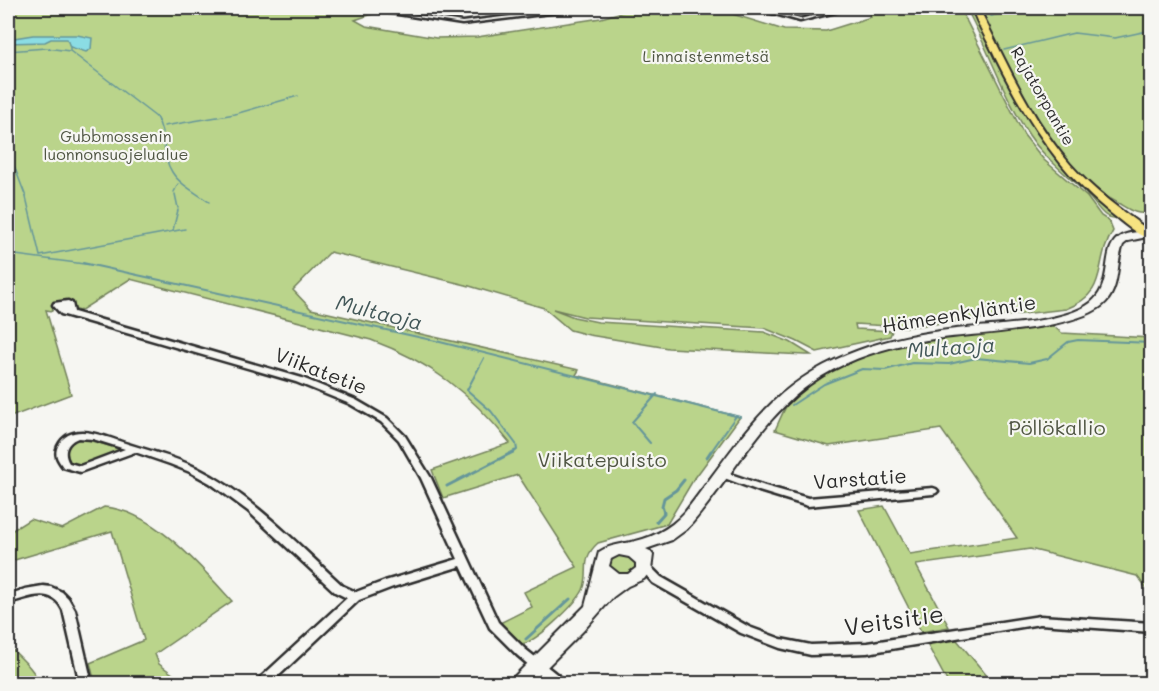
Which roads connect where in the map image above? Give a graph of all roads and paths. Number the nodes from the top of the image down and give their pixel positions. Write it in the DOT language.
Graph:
graph roads {
  1 [pos="385,8"];
  2 [pos="582,8"];
  3 [pos="760,8"];
  4 [pos="849,8"];
  5 [pos="975,8"];
  6 [pos="1150,235"];
  7 [pos="70,312"];
  8 [pos="135,449"];
  9 [pos="722,474"];
  10 [pos="933,491"];
  11 [pos="657,540"];
  12 [pos="625,549"];
  13 [pos="463,561"];
  14 [pos="602,568"];
  15 [pos="637,572"];
  16 [pos="355,597"];
  17 [pos="8,599"];
  18 [pos="593,608"];
  19 [pos="1152,628"];
  20 [pos="536,666"];
  21 [pos="86,684"];
  22 [pos="262,684"];
  23 [pos="518,684"];
  24 [pos="560,684"];
  1 -- 2 [label="street"];
  3 -- 4 [label="street"];
  5 -- 6 [label="main road, Rajatorpantie"];
  6 -- 9 [label="street, Hämeenkyläntie"];
  7 -- 13 [label="street, Viikatetie"];
  8 -- 8 [label="street"];
  8 -- 16 [label="street"];
  9 -- 10 [label="street, Varstatie"];
  9 -- 11 [label="street, Hämeenkyläntie"];
  11 -- 12 [label="street, Hämeenkyläntie"];
  11 -- 15 [label="street, Hämeenkyläntie"];
  12 -- 14 [label="street, Hämeenkyläntie"];
  12 -- 15 [label="street"];
  13 -- 16 [label="street"];
  13 -- 20 [label="street, Viikatetie"];
  14 -- 15 [label="street"];
  14 -- 18 [label="street"];
  15 -- 18 [label="street, Hämeenkyläntie"];
  15 -- 19 [label="street, Veitsitie"];
  16 -- 22 [label="street"];
  17 -- 21 [label="street"];
  18 -- 20 [label="street, Hämeenkyläntie"];
  20 -- 23 [label="street, Hämeenkyläntie"];
  20 -- 24 [label="street, Viikatetie"];
}
